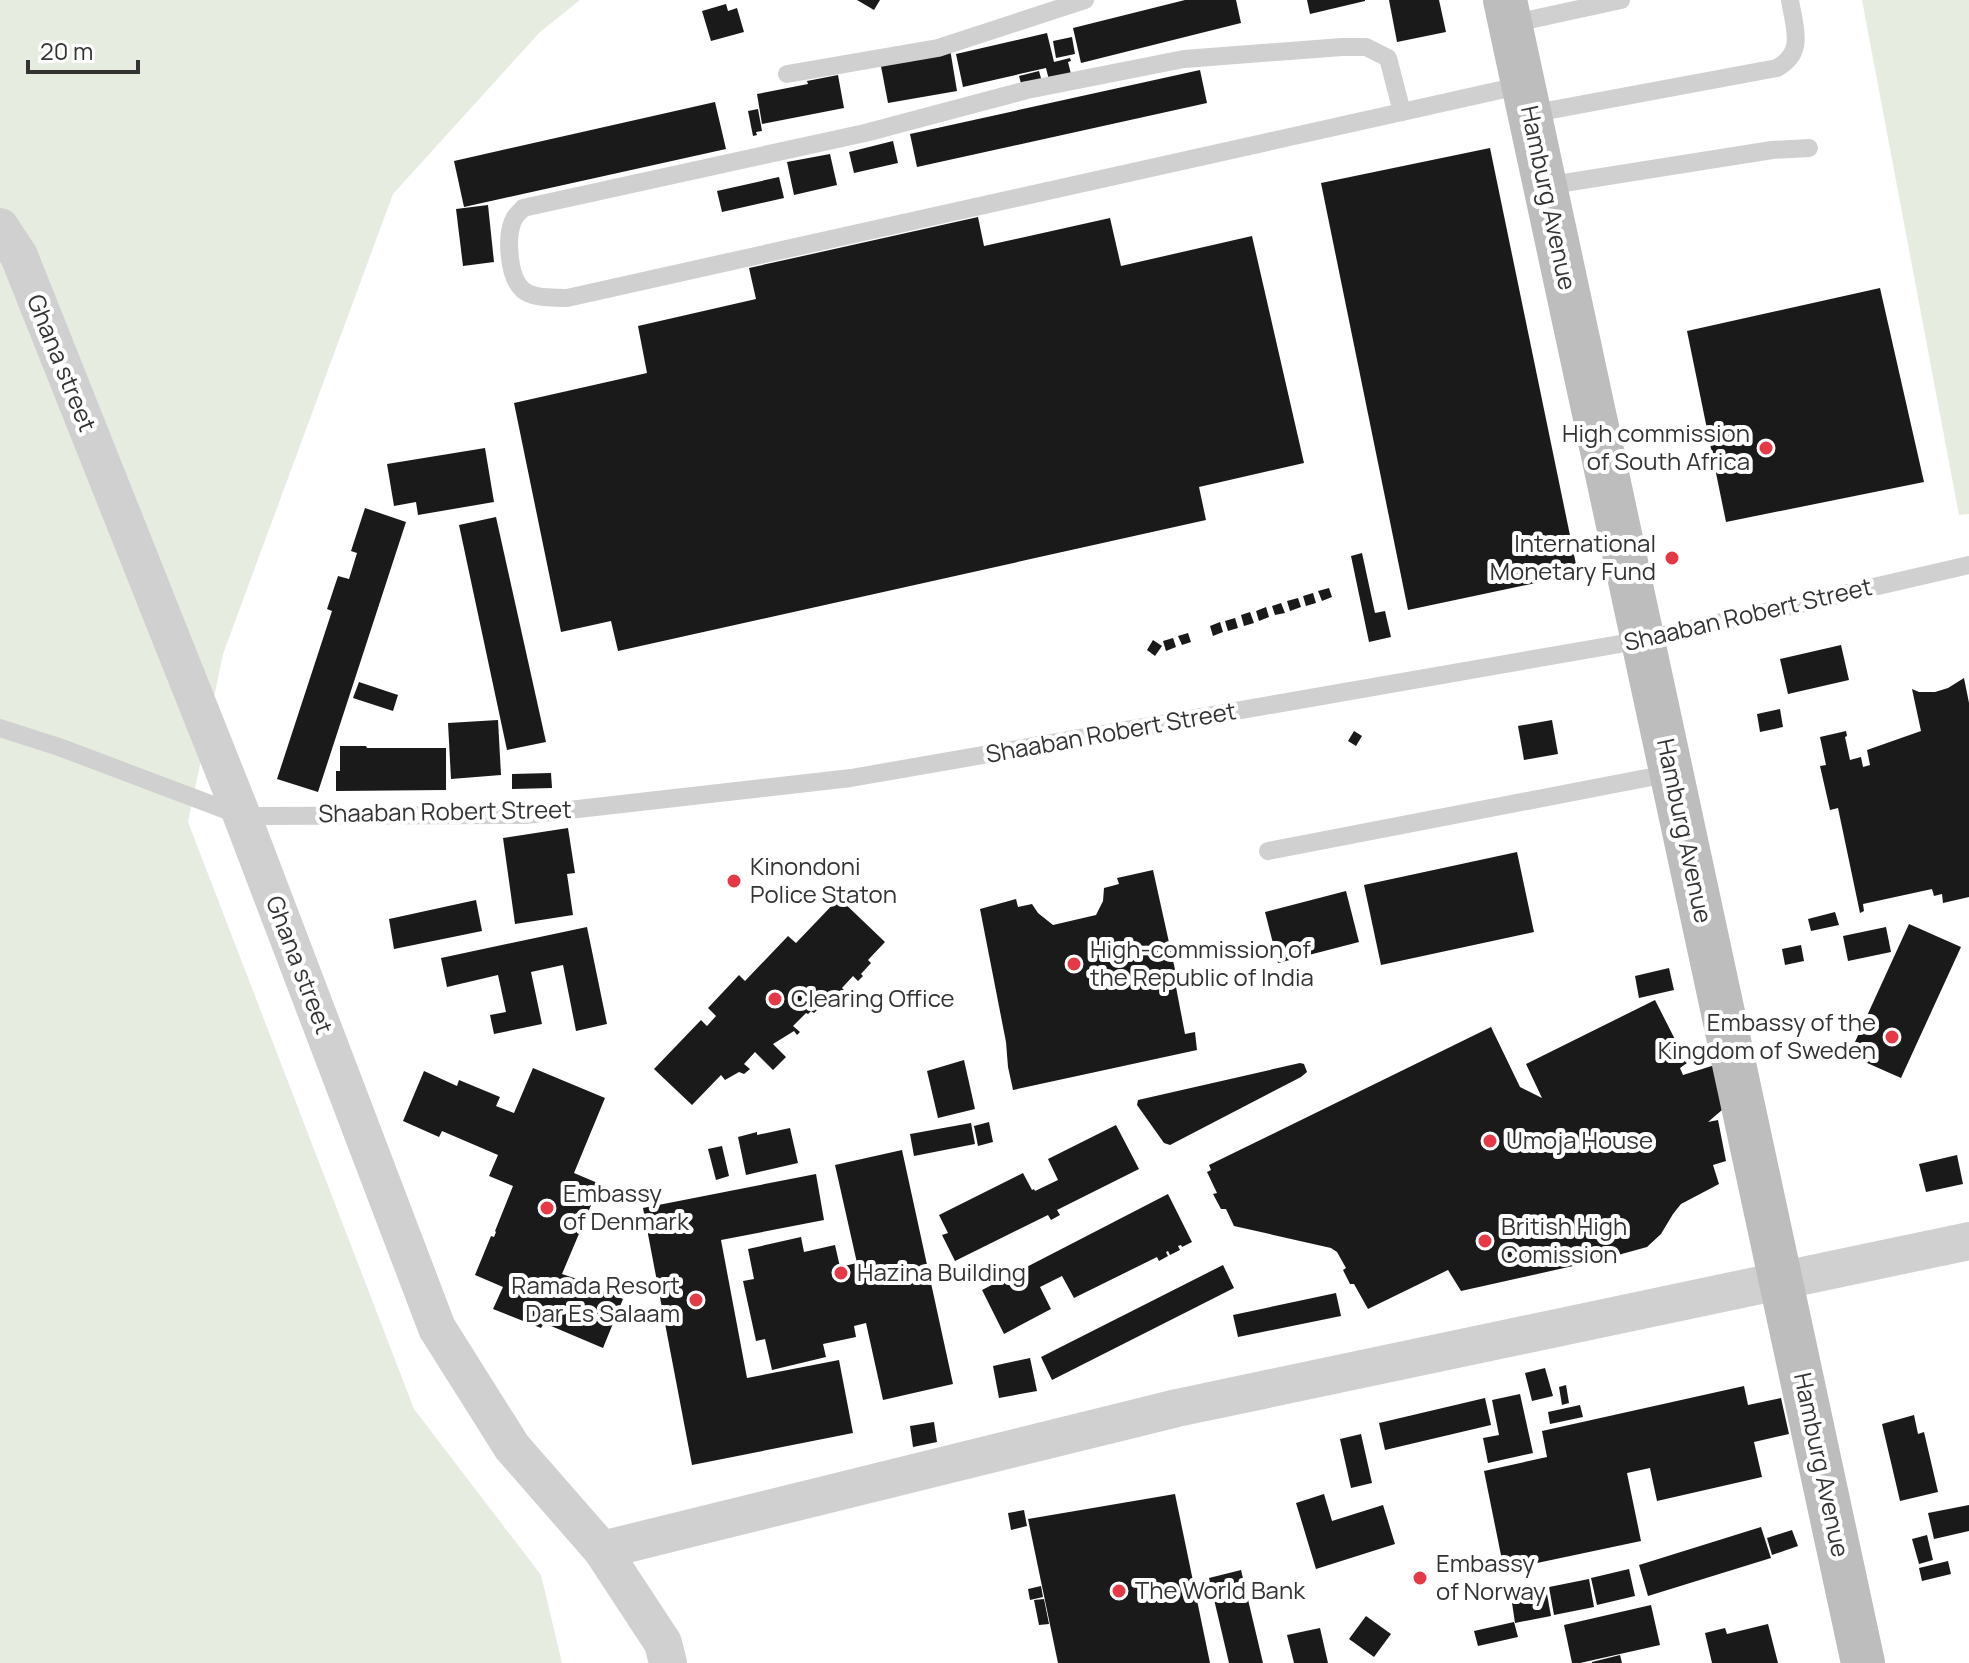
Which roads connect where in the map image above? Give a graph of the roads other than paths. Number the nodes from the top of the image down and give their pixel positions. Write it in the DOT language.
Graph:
graph roads {
  1 [pos="1085,0"];
  2 [pos="1621,0"];
  3 [pos="1790,0"];
  4 [pos="1508,12"];
  5 [pos="787,74"];
  6 [pos="1526,99"];
  7 [pos="1402,112"];
  8 [pos="1809,148"];
  9 [pos="1545,186"];
  10 [pos="0,227"];
  11 [pos="1969,565"];
  12 [pos="1643,640"];
  13 [pos="0,728"];
  14 [pos="1672,773"];
  15 [pos="242,816"];
  16 [pos="1268,851"];
  17 [pos="1969,1241"];
  18 [pos="1781,1280"];
  19 [pos="602,1550"];
  20 [pos="668,1663"];
  21 [pos="1863,1663"];
  1 -- 5 [label="lane"];
  2 -- 4 [label="lane"];
  3 -- 6 [label="lane"];
  4 -- 6 [label="street, Hamburg Avenue"];
  6 -- 7 [label="lane"];
  6 -- 9 [label="street, Hamburg Avenue"];
  7 -- 7 [label="lane"];
  8 -- 9 [label="lane"];
  9 -- 12 [label="street, Hamburg Avenue"];
  10 -- 15 [label="street, Ghana street"];
  11 -- 12 [label="lane, Shaaban Robert Street"];
  12 -- 14 [label="street, Hamburg Avenue"];
  12 -- 15 [label="lane, Shaaban Robert Street"];
  13 -- 15 [label="lane"];
  14 -- 16 [label="lane"];
  14 -- 18 [label="street, Hamburg Avenue"];
  15 -- 19 [label="street, Ghana street"];
  17 -- 18 [label="street"];
  18 -- 19 [label="street"];
  18 -- 21 [label="street, Hamburg Avenue"];
  19 -- 20 [label="street, Ghana street"];
}
